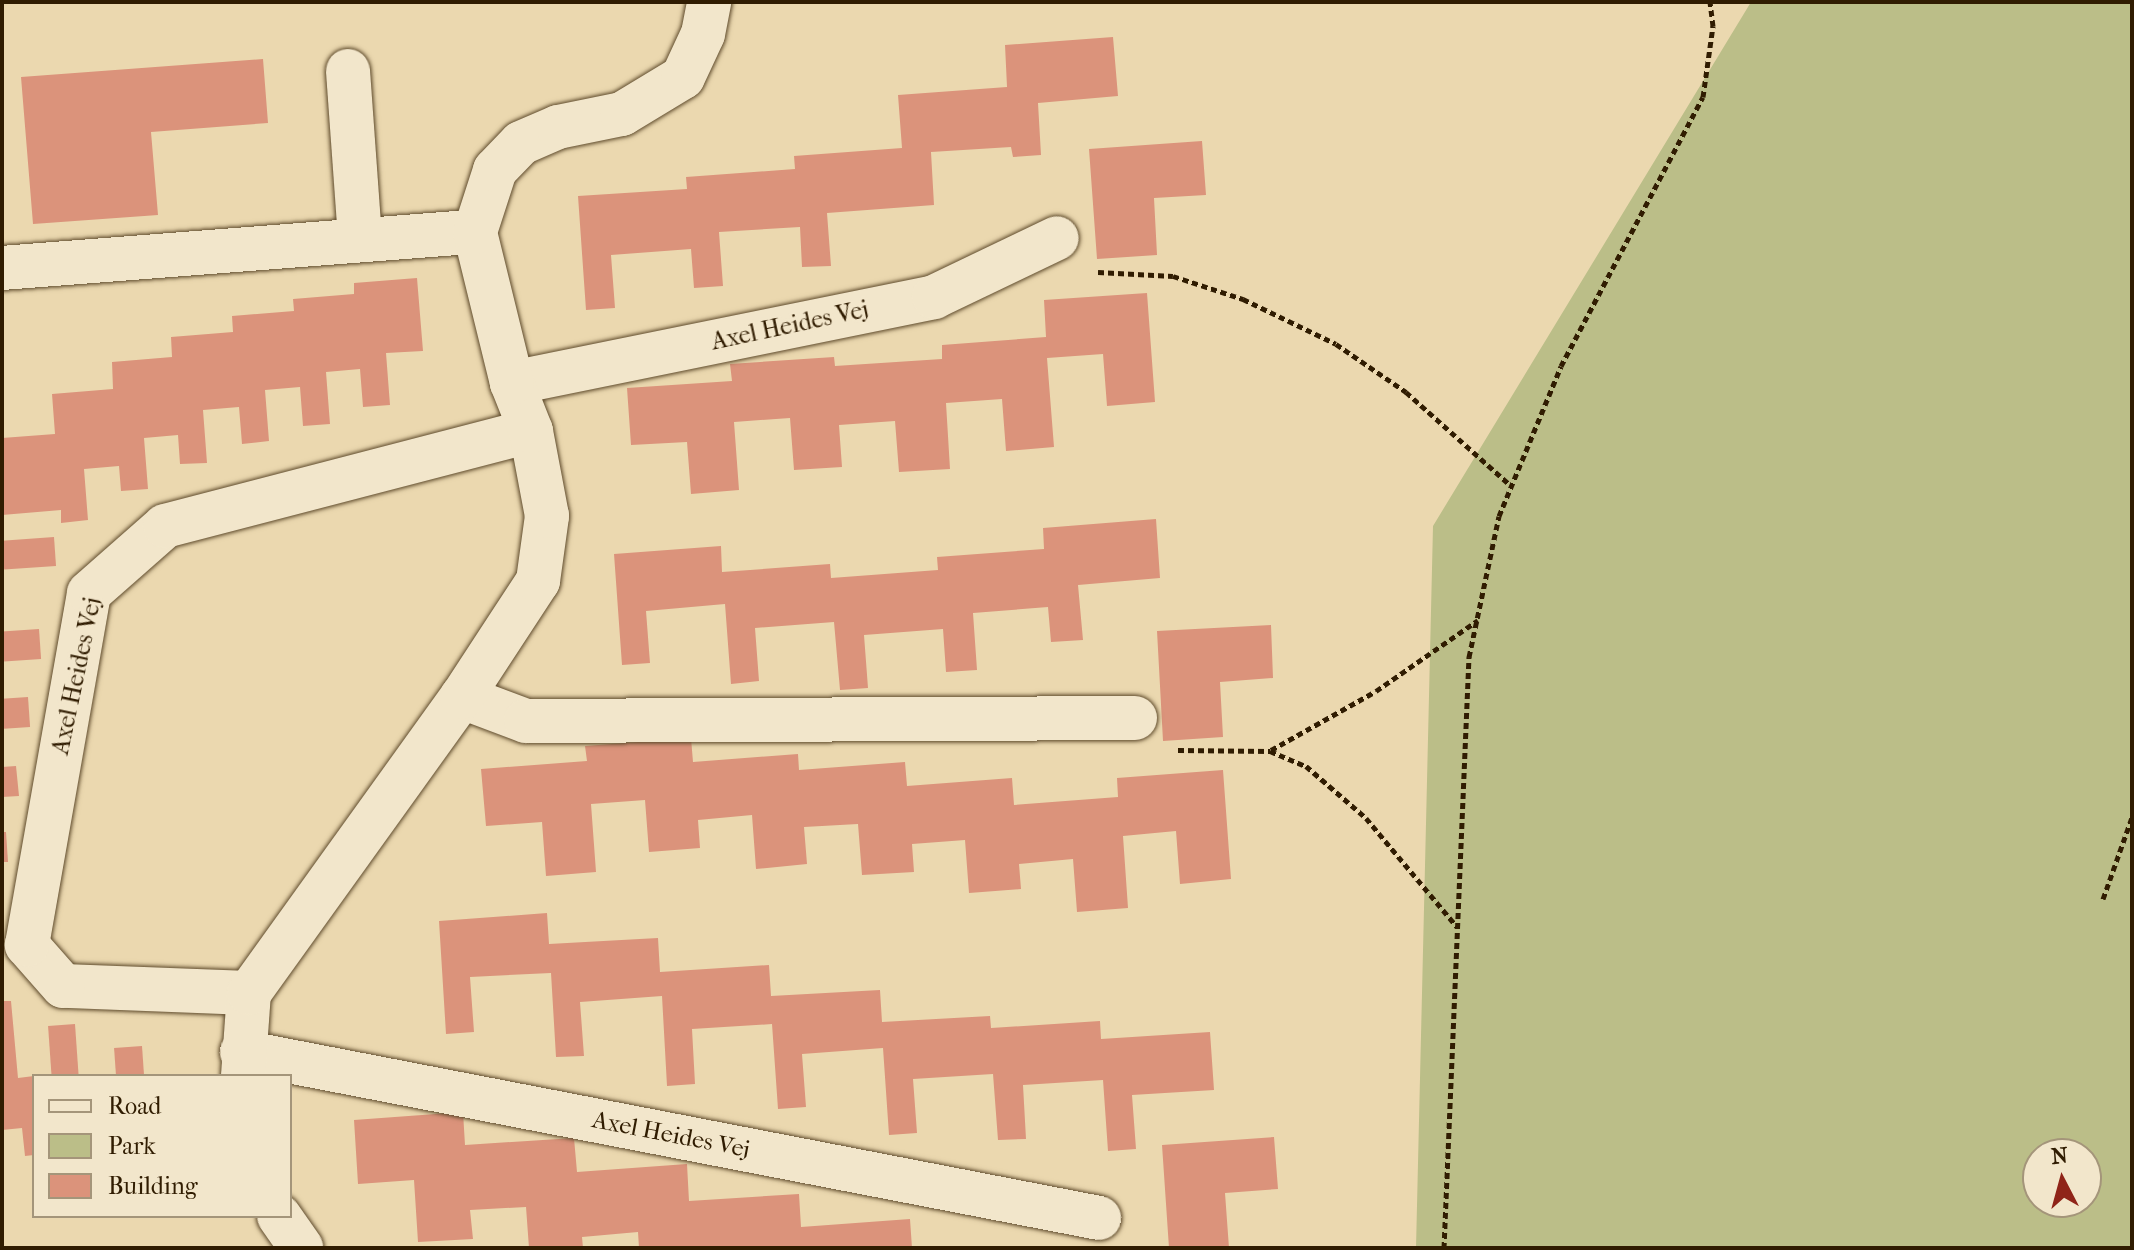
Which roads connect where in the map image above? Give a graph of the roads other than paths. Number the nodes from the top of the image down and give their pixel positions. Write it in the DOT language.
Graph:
graph roads {
  1 [pos="709,2"];
  2 [pos="348,71"];
  3 [pos="475,232"];
  4 [pos="1057,238"];
  5 [pos="360,240"];
  6 [pos="2,268"];
  7 [pos="512,383"];
  8 [pos="531,431"];
  9 [pos="462,697"];
  10 [pos="1135,718"];
  11 [pos="249,993"];
  12 [pos="243,1064"];
  13 [pos="280,1218"];
  14 [pos="1099,1218"];
  15 [pos="301,1248"];
  1 -- 3 [label="street"];
  2 -- 5 [label="street"];
  3 -- 5 [label="street"];
  3 -- 7 [label="street, Axel Heides Vej"];
  4 -- 7 [label="street, Axel Heides Vej"];
  5 -- 6 [label="street"];
  7 -- 8 [label="street, Axel Heides Vej"];
  8 -- 9 [label="street, Axel Heides Vej"];
  8 -- 11 [label="street, Axel Heides Vej"];
  9 -- 10 [label="street"];
  9 -- 11 [label="street, Axel Heides Vej"];
  11 -- 12 [label="street, Axel Heides Vej"];
  12 -- 14 [label="street, Axel Heides Vej"];
  13 -- 15 [label="street"];
}
